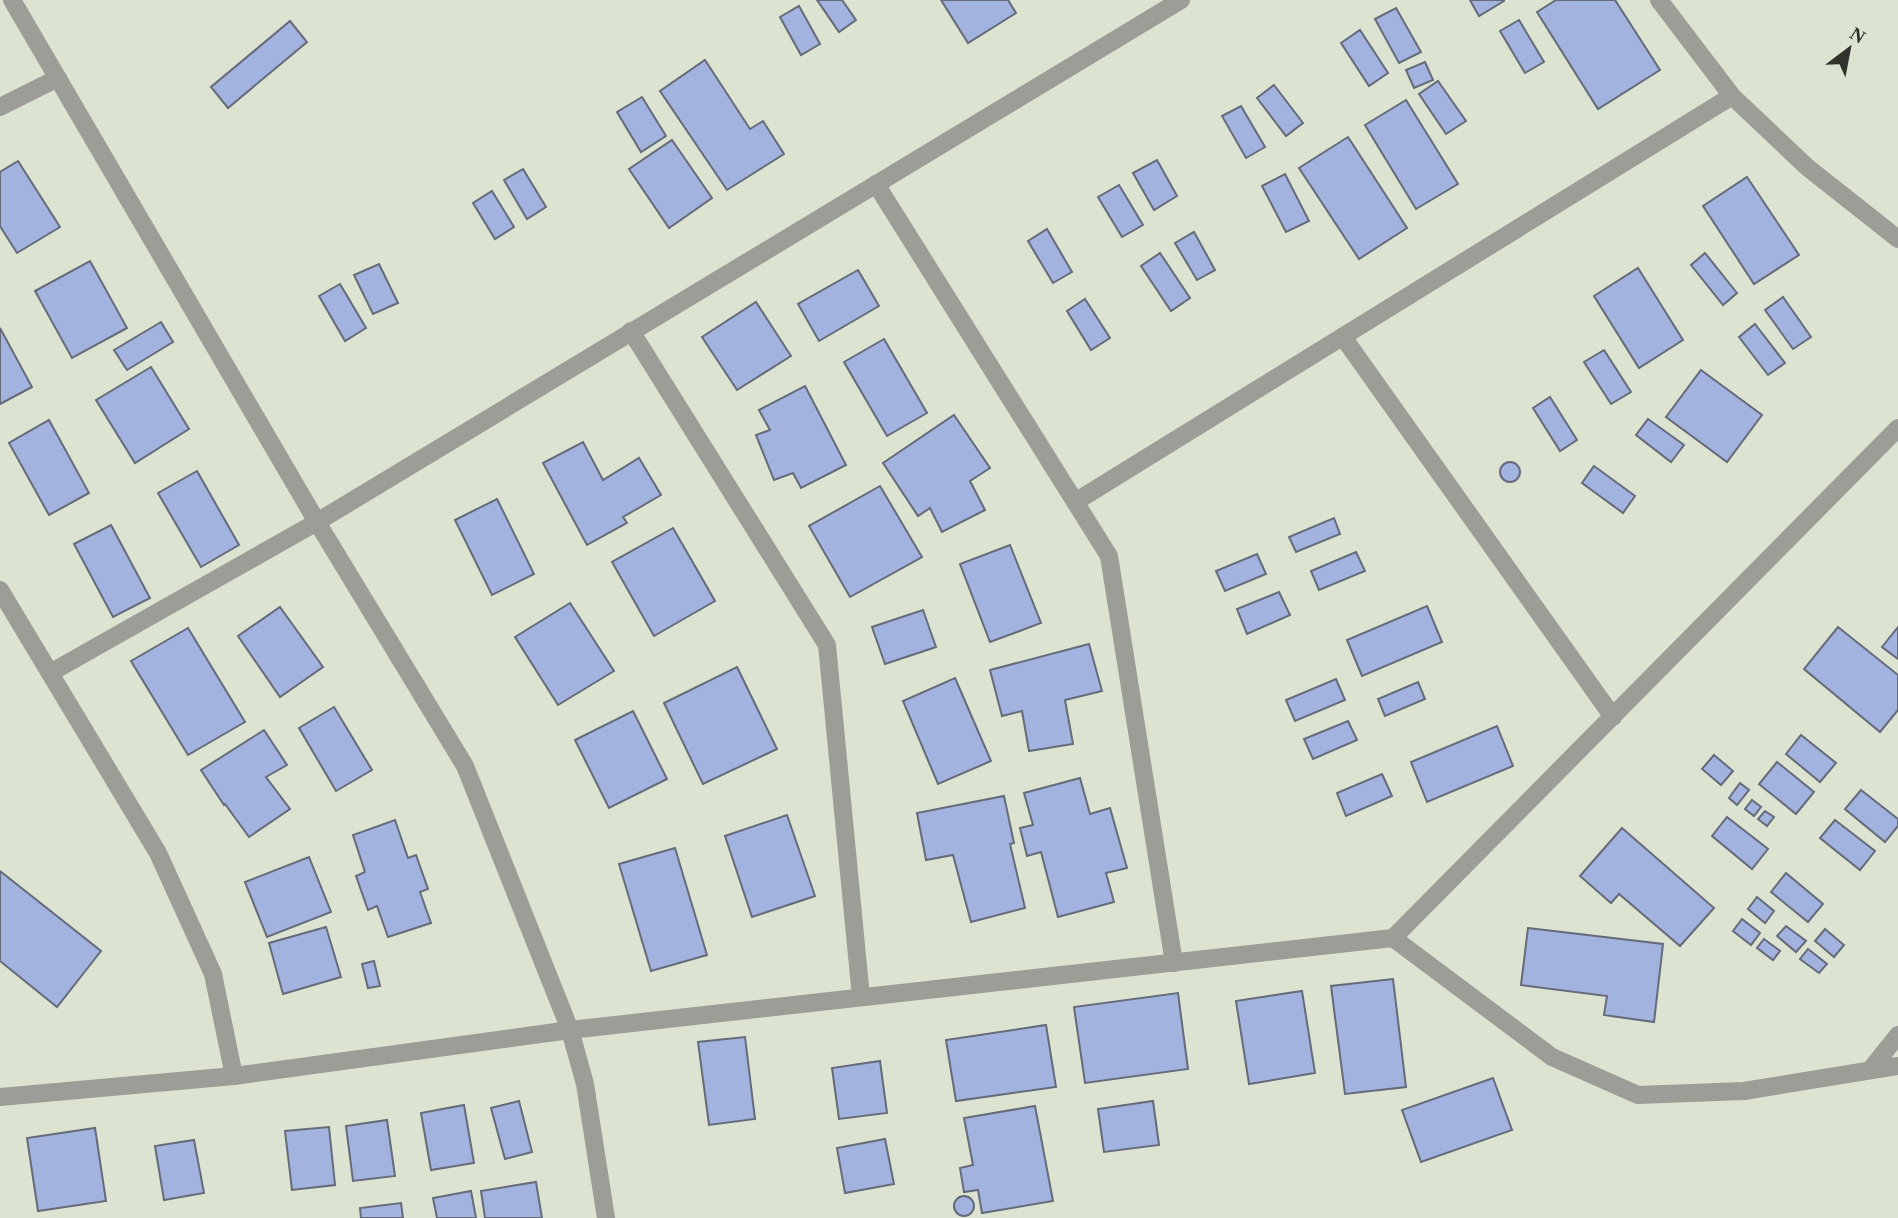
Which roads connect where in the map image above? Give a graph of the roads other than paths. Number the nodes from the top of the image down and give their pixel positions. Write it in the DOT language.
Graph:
graph roads {
  1 [pos="12,0"];
  2 [pos="1181,0"];
  3 [pos="1659,0"];
  4 [pos="58,78"];
  5 [pos="1732,96"];
  6 [pos="0,107"];
  7 [pos="876,184"];
  8 [pos="1898,239"];
  9 [pos="631,331"];
  10 [pos="1343,337"];
  11 [pos="1898,428"];
  12 [pos="1075,502"];
  13 [pos="317,522"];
  14 [pos="0,590"];
  15 [pos="50,673"];
  16 [pos="1613,717"];
  17 [pos="1393,938"];
  18 [pos="1174,963"];
  19 [pos="862,997"];
  20 [pos="570,1030"];
  21 [pos="1898,1035"];
  22 [pos="1898,1066"];
  23 [pos="1870,1070"];
  24 [pos="234,1076"];
  25 [pos="0,1097"];
  26 [pos="606,1218"];
  1 -- 4 [label="street"];
  2 -- 7 [label="street"];
  3 -- 5 [label="street"];
  4 -- 6 [label="street"];
  4 -- 13 [label="street"];
  5 -- 8 [label="street"];
  5 -- 10 [label="street"];
  7 -- 9 [label="street"];
  7 -- 12 [label="street"];
  9 -- 13 [label="street"];
  9 -- 19 [label="street"];
  10 -- 12 [label="street"];
  10 -- 16 [label="street"];
  11 -- 16 [label="street"];
  12 -- 18 [label="street"];
  13 -- 15 [label="street"];
  13 -- 20 [label="street"];
  14 -- 15 [label="street"];
  15 -- 24 [label="street"];
  16 -- 17 [label="street"];
  17 -- 18 [label="street"];
  17 -- 23 [label="street"];
  18 -- 19 [label="street"];
  19 -- 20 [label="street"];
  20 -- 24 [label="street"];
  20 -- 26 [label="street"];
  21 -- 23 [label="street"];
  22 -- 23 [label="street"];
  24 -- 25 [label="street"];
}
